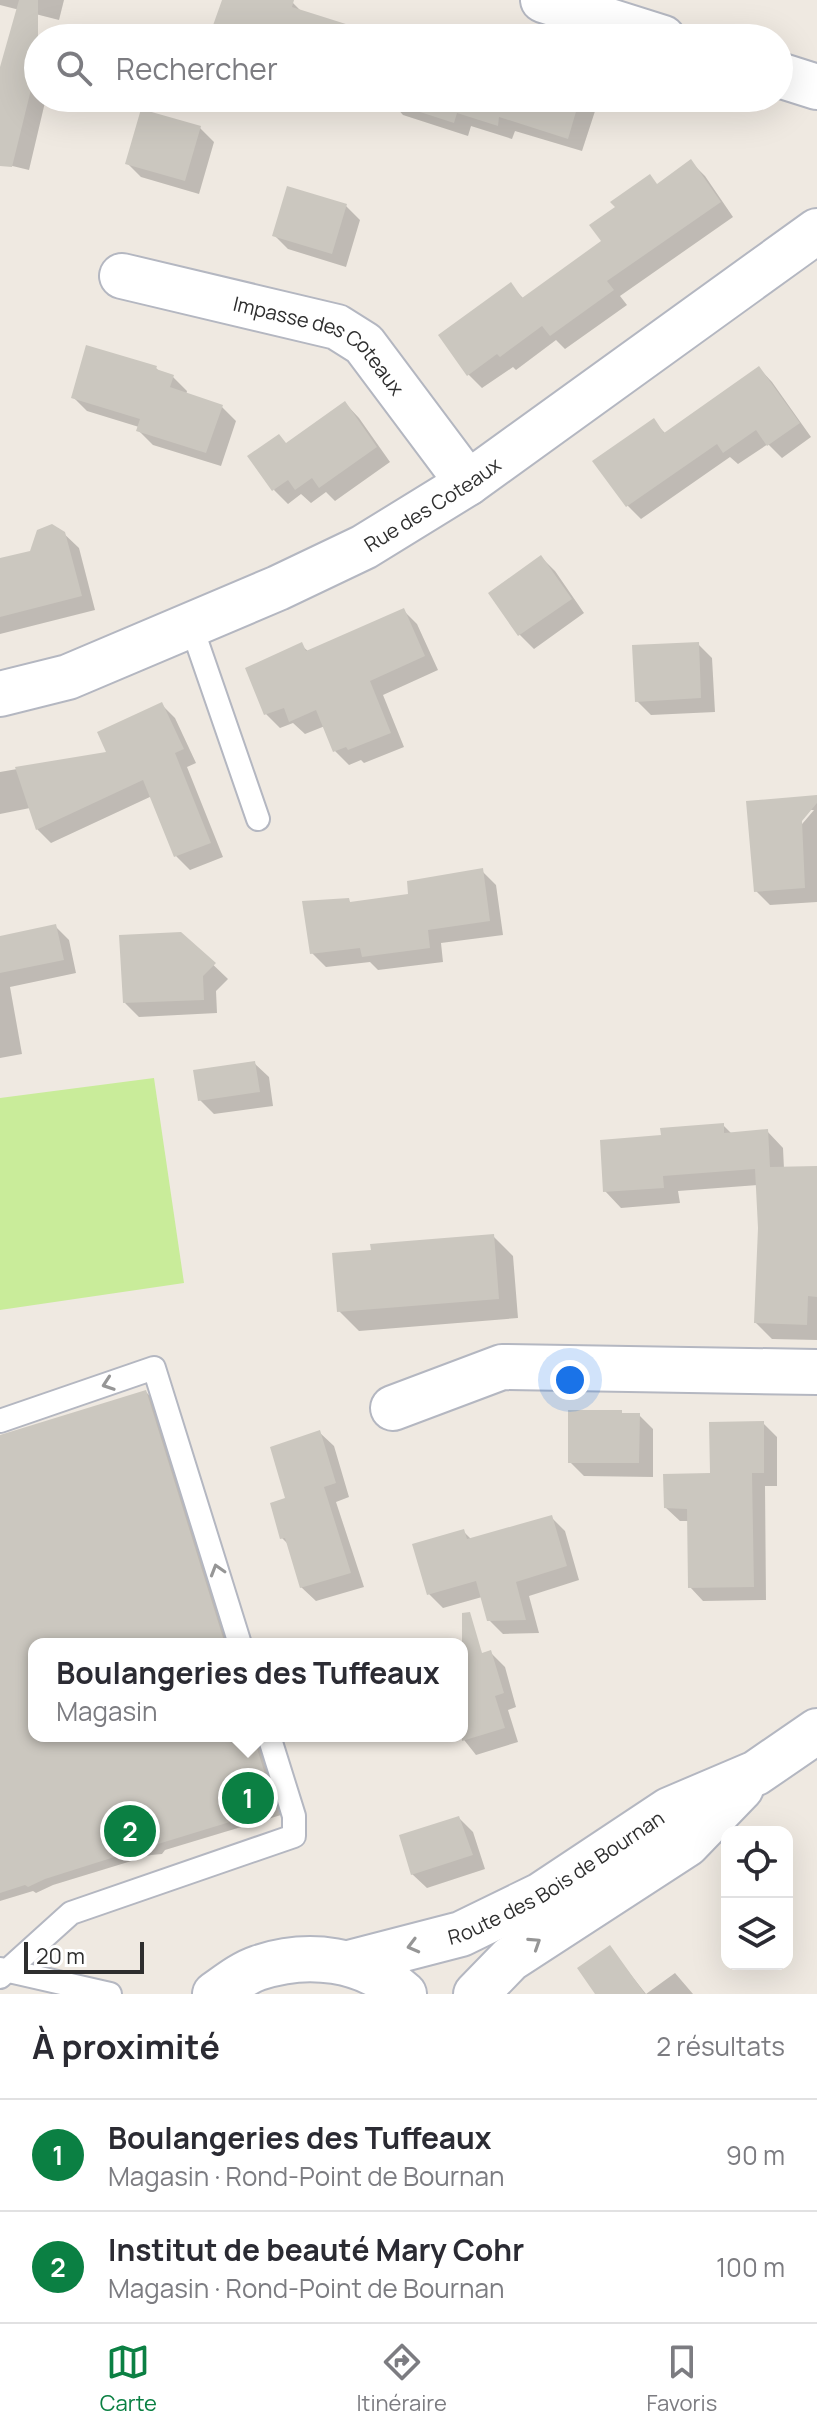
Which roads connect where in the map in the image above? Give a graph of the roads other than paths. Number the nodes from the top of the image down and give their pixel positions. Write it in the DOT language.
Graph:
graph roads {
  1 [pos="543,0"];
  2 [pos="619,24"];
  3 [pos="793,79"];
  4 [pos="817,87"];
  5 [pos="817,231"];
  6 [pos="122,276"];
  7 [pos="468,483"];
  8 [pos="191,625"];
  9 [pos="0,694"];
  10 [pos="258,819"];
  11 [pos="817,1372"];
  12 [pos="393,1408"];
  13 [pos="0,1421"];
  14 [pos="238,1638"];
  15 [pos="817,1731"];
  16 [pos="271,1742"];
  17 [pos="756,1773"];
  18 [pos="349,1963"];
  19 [pos="3,1973"];
  20 [pos="110,1994"];
  21 [pos="215,1994"];
  22 [pos="404,1994"];
  23 [pos="476,1994"];
  1 -- 2 [label="street"];
  3 -- 4 [label="street"];
  5 -- 7 [label="street, Rue des Coteaux"];
  6 -- 7 [label="street, Impasse des Coteaux"];
  7 -- 8 [label="street, Rue des Coteaux"];
  8 -- 9 [label="street, Rue des Coteaux"];
  8 -- 10 [label="lane"];
  11 -- 12 [label="street"];
  14 -- 13 [label="lane, one-way"];
  15 -- 17 [label="street, Route des Bois de Bournan"];
  16 -- 19 [label="lane"];
  17 -- 18 [label="street, Route des Bois de Bournan, one-way"];
  23 -- 17 [label="street, Route des Bois de Bournan, one-way"];
  18 -- 21 [label="street"];
  18 -- 22 [label="street"];
  19 -- 20 [label="lane"];
}
